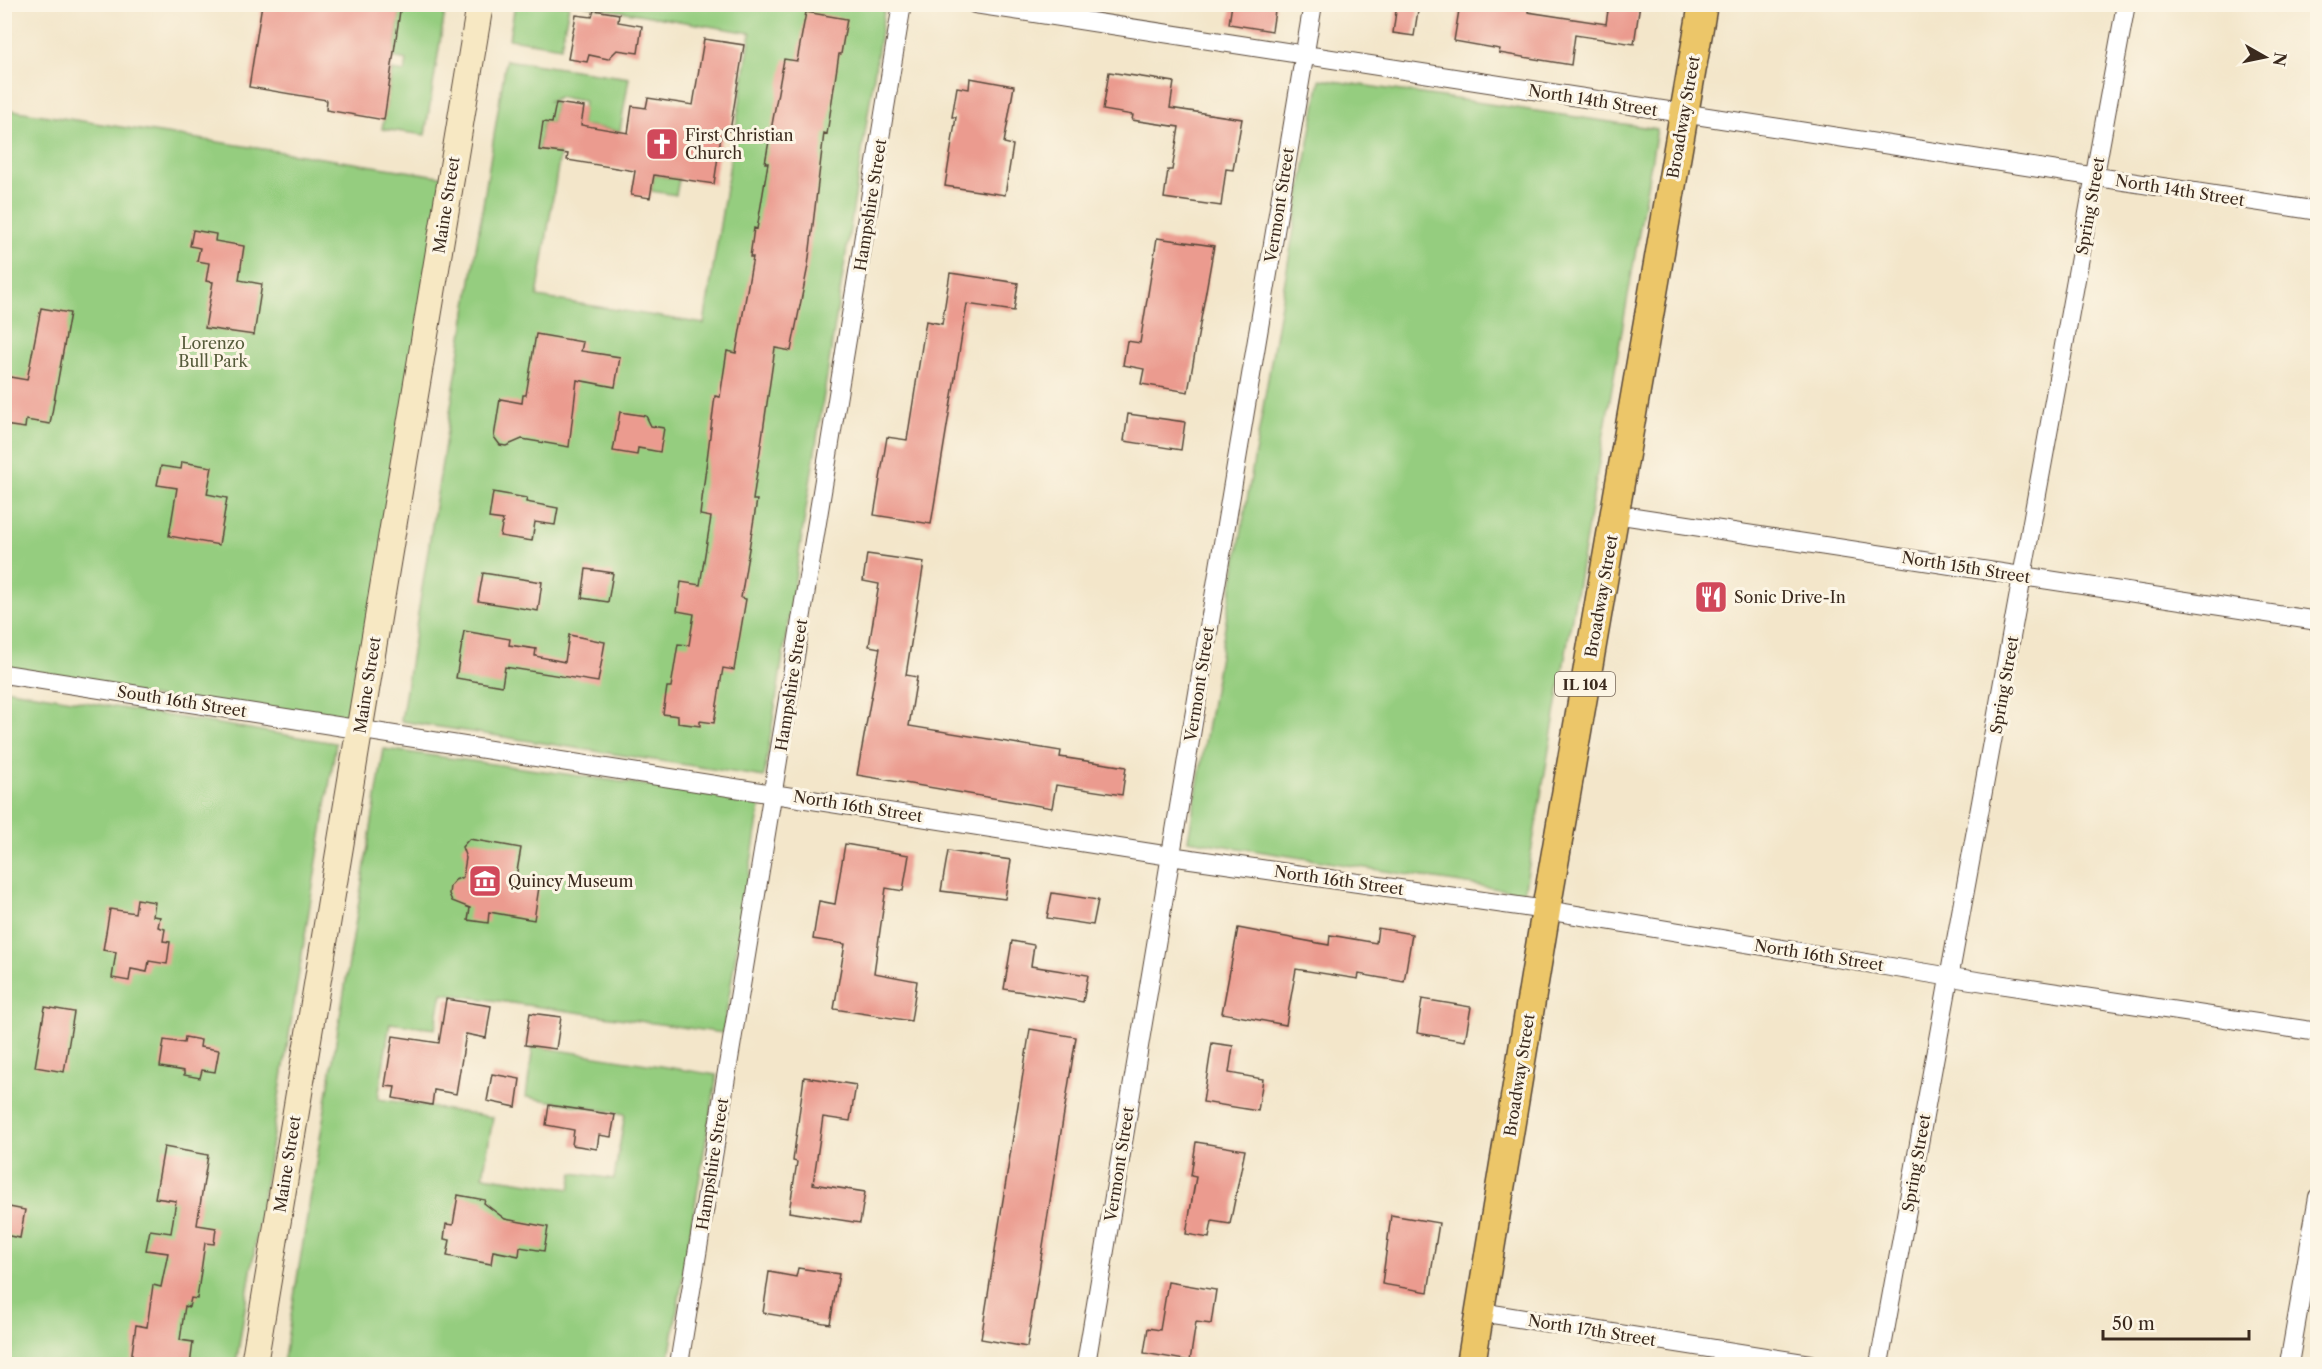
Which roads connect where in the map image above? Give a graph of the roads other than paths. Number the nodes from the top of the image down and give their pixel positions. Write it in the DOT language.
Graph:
graph roads {
  1 [pos="480,4"];
  2 [pos="902,4"];
  3 [pos="975,4"];
  4 [pos="1313,4"];
  5 [pos="1703,4"];
  6 [pos="2126,4"];
  7 [pos="1304,56"];
  8 [pos="1684,113"];
  9 [pos="2095,177"];
  10 [pos="2318,211"];
  11 [pos="1615,514"];
  12 [pos="2023,575"];
  13 [pos="2318,621"];
  14 [pos="4,674"];
  15 [pos="360,728"];
  16 [pos="773,793"];
  17 [pos="1170,856"];
  18 [pos="1546,910"];
  19 [pos="1951,977"];
  20 [pos="2318,1032"];
  21 [pos="2318,1197"];
  22 [pos="1480,1312"];
  23 [pos="254,1365"];
  24 [pos="679,1365"];
  25 [pos="1086,1365"];
  26 [pos="1471,1365"];
  27 [pos="1810,1365"];
  28 [pos="1879,1365"];
  29 [pos="2289,1365"];
  1 -- 15 [label="street, Maine Street"];
  2 -- 16 [label="street, Hampshire Street"];
  3 -- 7 [label="street, North 14th Street"];
  4 -- 7 [label="street, Vermont Street"];
  5 -- 8 [label="main road, Broadway Street / IL 104"];
  6 -- 9 [label="street, Spring Street"];
  7 -- 8 [label="street, North 14th Street"];
  7 -- 17 [label="street, Vermont Street"];
  8 -- 9 [label="street, North 14th Street"];
  8 -- 11 [label="main road, Broadway Street / IL 104"];
  9 -- 10 [label="street, North 14th Street"];
  9 -- 12 [label="street, Spring Street"];
  11 -- 12 [label="street, North 15th Street"];
  11 -- 18 [label="main road, Broadway Street / IL 104"];
  12 -- 13 [label="street, North 15th Street"];
  12 -- 19 [label="street, Spring Street"];
  14 -- 15 [label="street, South 16th Street"];
  15 -- 16 [label="street, North 16th Street"];
  15 -- 23 [label="street, Maine Street"];
  16 -- 17 [label="street, North 16th Street"];
  16 -- 24 [label="street, Hampshire Street"];
  17 -- 18 [label="street, North 16th Street"];
  17 -- 25 [label="street, Vermont Street"];
  18 -- 19 [label="street, North 16th Street"];
  18 -- 22 [label="main road, Broadway Street / IL 104"];
  19 -- 20 [label="street, North 16th Street"];
  19 -- 28 [label="street, Spring Street"];
  21 -- 29 [label="street"];
  22 -- 26 [label="main road, Broadway Street / IL 104"];
  22 -- 27 [label="street, North 17th Street"];
}
